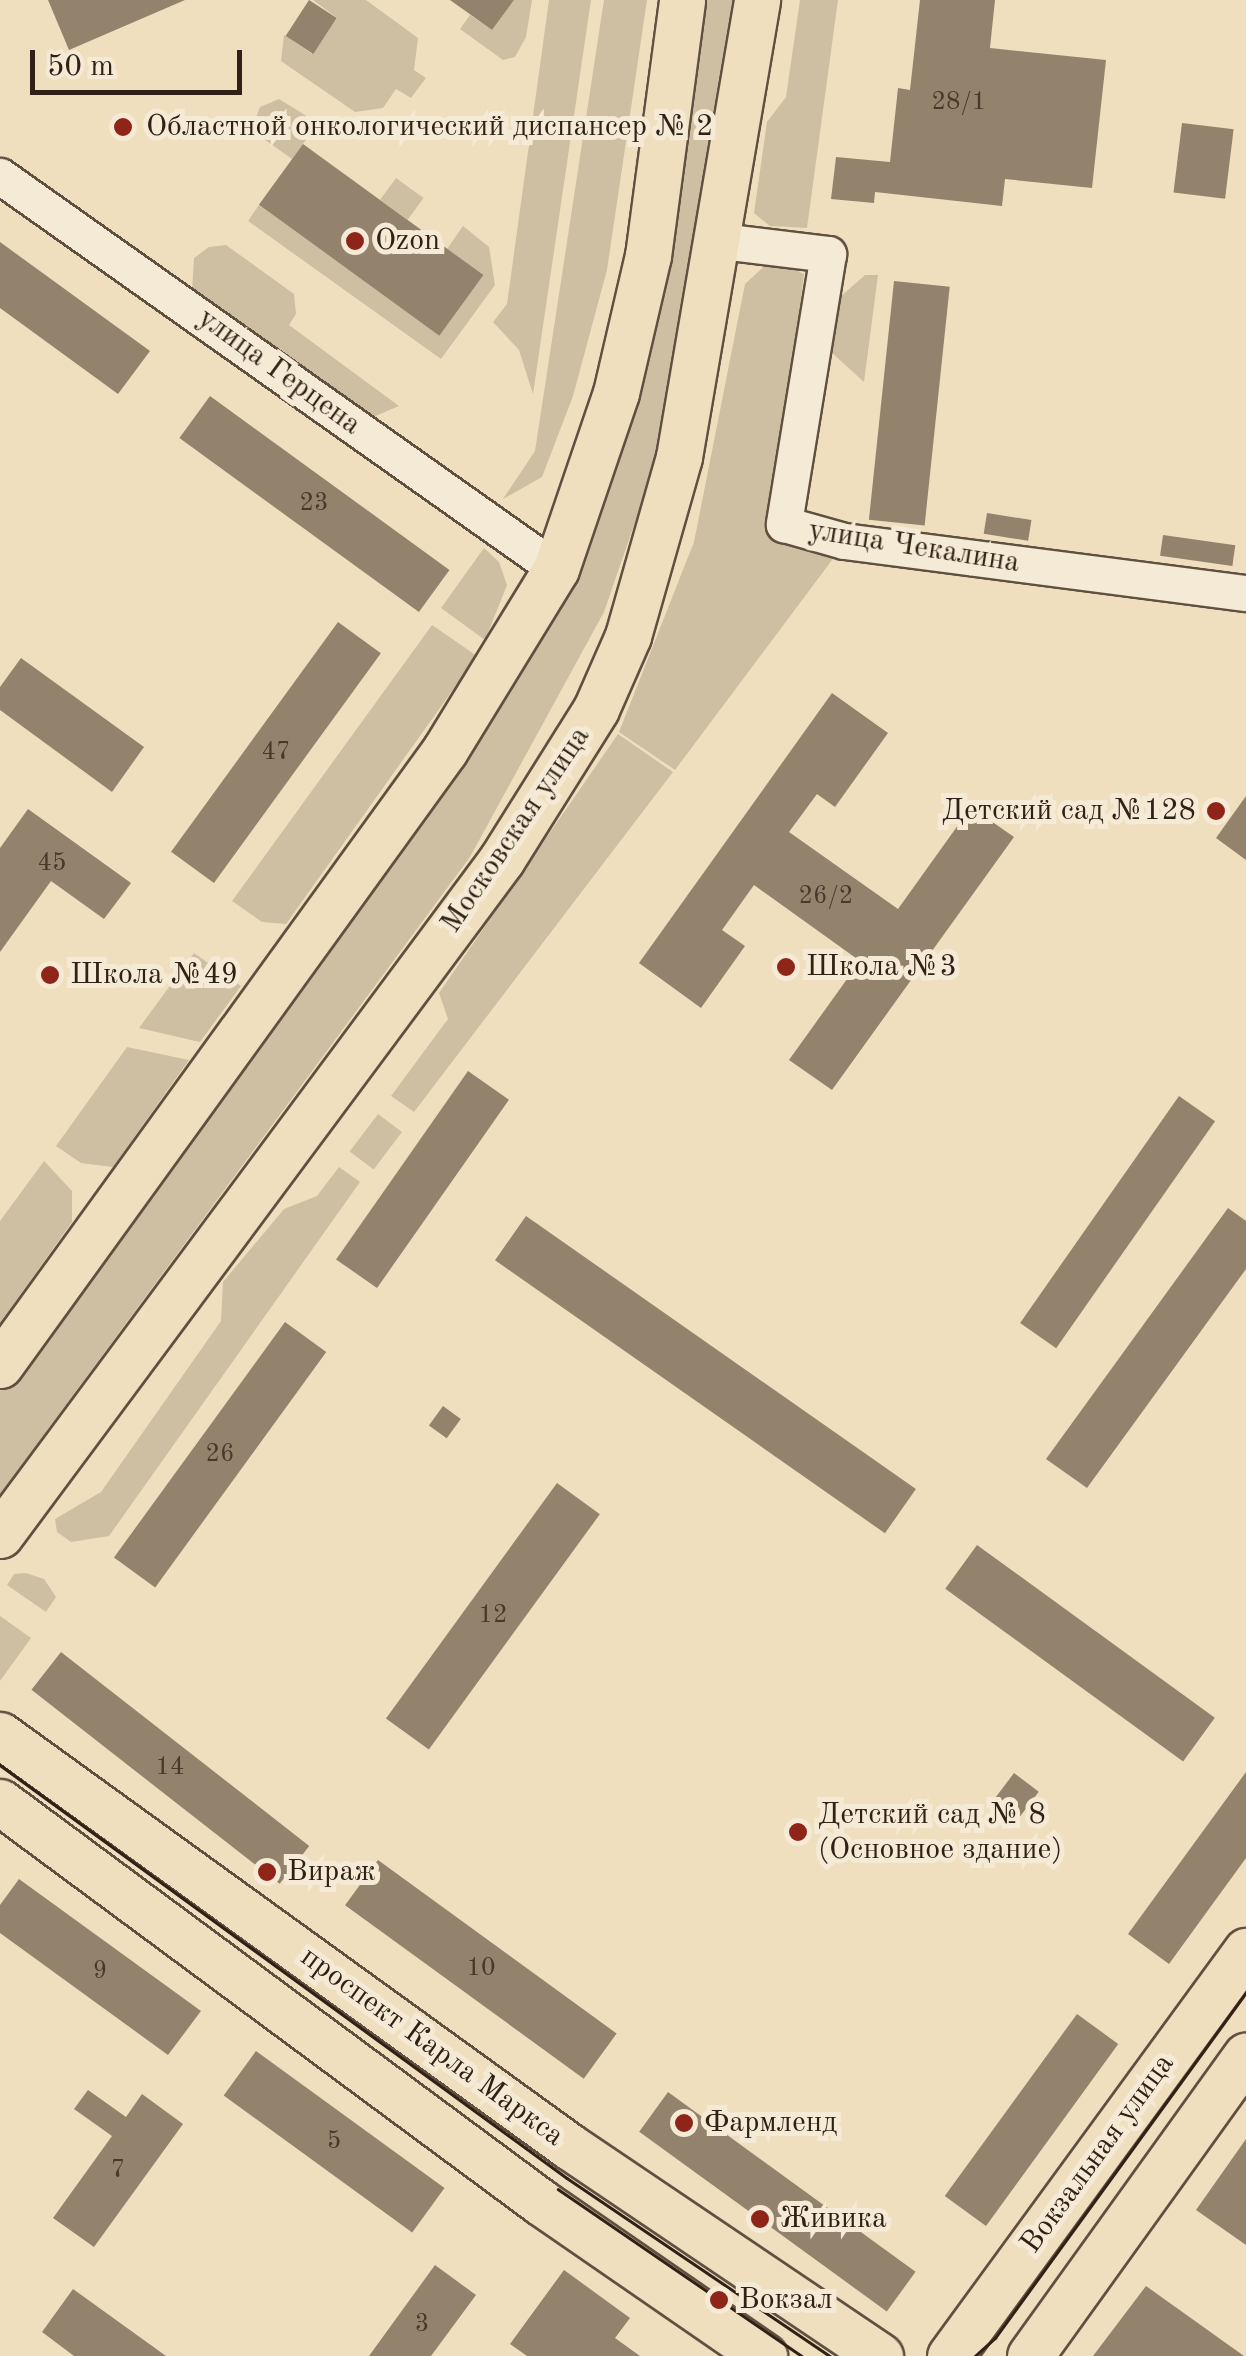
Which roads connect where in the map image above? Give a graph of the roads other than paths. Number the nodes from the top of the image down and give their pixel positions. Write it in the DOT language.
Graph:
graph roads {
  1 [pos="682,0"];
  2 [pos="757,0"];
  3 [pos="0,176"];
  4 [pos="720,241"];
  5 [pos="556,569"];
  6 [pos="1246,593"];
  7 [pos="0,1364"];
  8 [pos="0,1535"];
  9 [pos="0,1735"];
  10 [pos="0,1802"];
  11 [pos="1246,1950"];
  12 [pos="1246,2055"];
  13 [pos="958,2346"];
  14 [pos="882,2354"];
  15 [pos="764,2356"];
  16 [pos="920,2356"];
  17 [pos="1030,2356"];
  1 -- 5 [label="main road"];
  2 -- 4 [label="main road, Московская улица"];
  3 -- 5 [label="street, улица Герцена"];
  4 -- 6 [label="street, улица Чекалина"];
  4 -- 8 [label="main road, Московская улица"];
  5 -- 7 [label="main road"];
  9 -- 14 [label="main road, проспект Карла Маркса"];
  10 -- 15 [label="main road, проспект Карла Маркса"];
  11 -- 13 [label="main road, Вокзальная улица"];
  12 -- 17 [label="main road, Вокзальная улица"];
  13 -- 16 [label="main road"];
}
